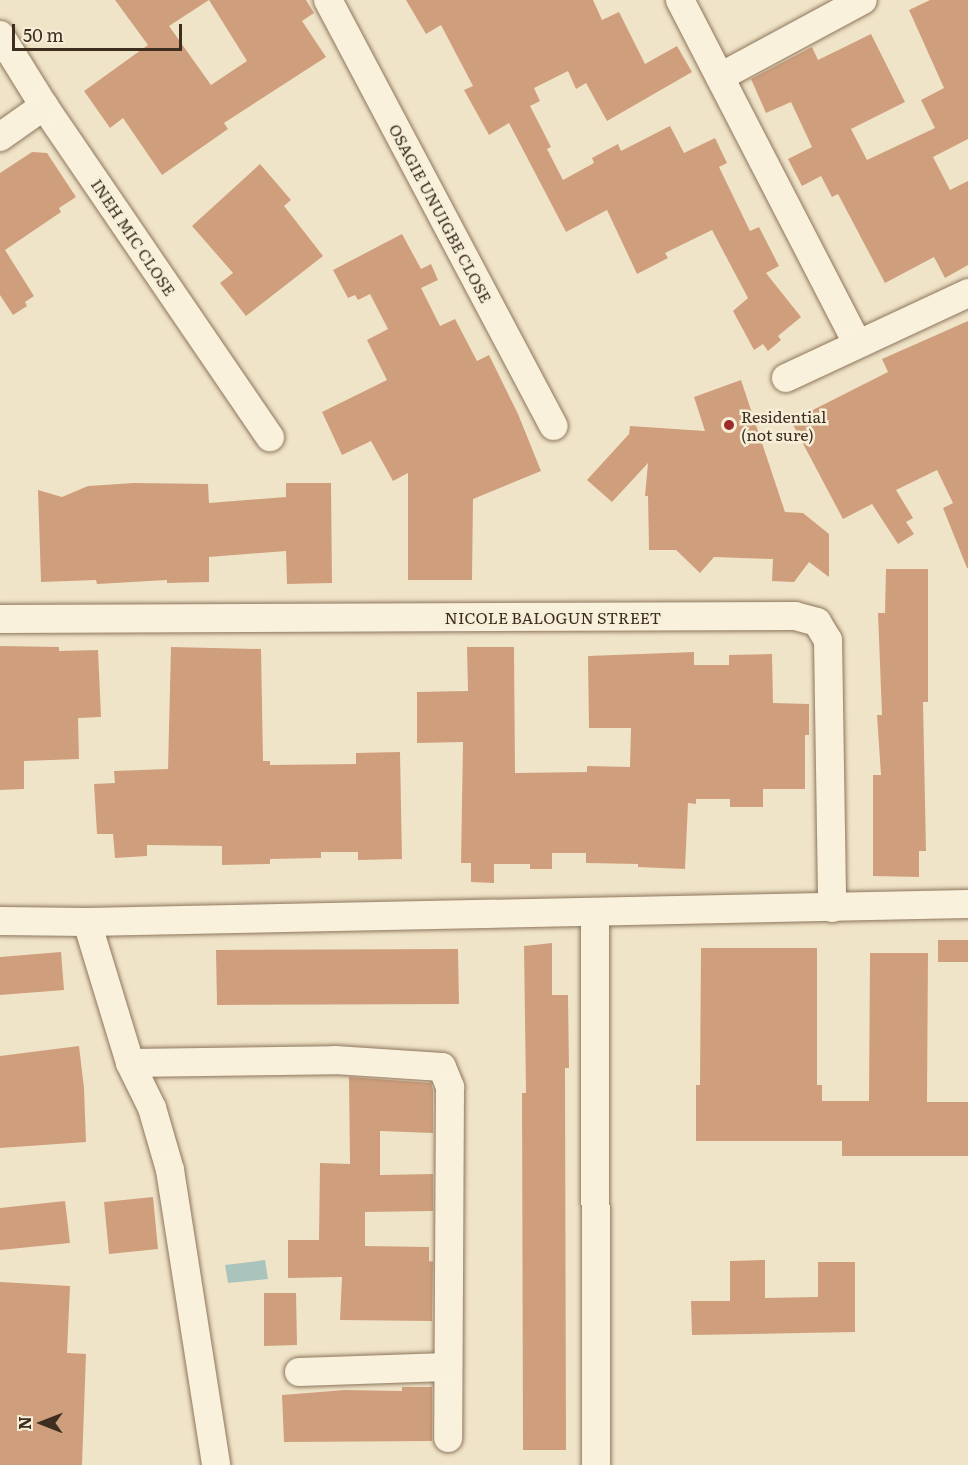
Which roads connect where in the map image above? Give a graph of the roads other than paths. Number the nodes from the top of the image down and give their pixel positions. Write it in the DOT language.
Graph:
graph roads {
  1 [pos="328,0"];
  2 [pos="680,0"];
  3 [pos="854,2"];
  4 [pos="0,35"];
  5 [pos="720,77"];
  6 [pos="44,106"];
  7 [pos="0,137"];
  8 [pos="968,293"];
  9 [pos="857,343"];
  10 [pos="786,378"];
  11 [pos="554,426"];
  12 [pos="270,437"];
  13 [pos="0,619"];
  14 [pos="968,904"];
  15 [pos="831,908"];
  16 [pos="594,913"];
  17 [pos="0,921"];
  18 [pos="87,922"];
  19 [pos="130,1063"];
  20 [pos="448,1367"];
  21 [pos="299,1372"];
  22 [pos="448,1438"];
  23 [pos="216,1465"];
  24 [pos="596,1465"];
  1 -- 11 [label="street, OSAGIE UNUIGBE CLOSE"];
  2 -- 5 [label="street"];
  3 -- 5 [label="street"];
  4 -- 6 [label="street, INEH MIC CLOSE"];
  5 -- 9 [label="street"];
  6 -- 7 [label="street"];
  6 -- 12 [label="street, INEH MIC CLOSE"];
  8 -- 9 [label="street"];
  9 -- 10 [label="street"];
  13 -- 15 [label="street, NICOLE BALOGUN STREET"];
  14 -- 15 [label="street"];
  15 -- 16 [label="street"];
  16 -- 18 [label="street"];
  16 -- 24 [label="street"];
  17 -- 18 [label="street"];
  18 -- 19 [label="street"];
  19 -- 20 [label="street"];
  19 -- 23 [label="street"];
  20 -- 21 [label="street"];
  20 -- 22 [label="street"];
}
